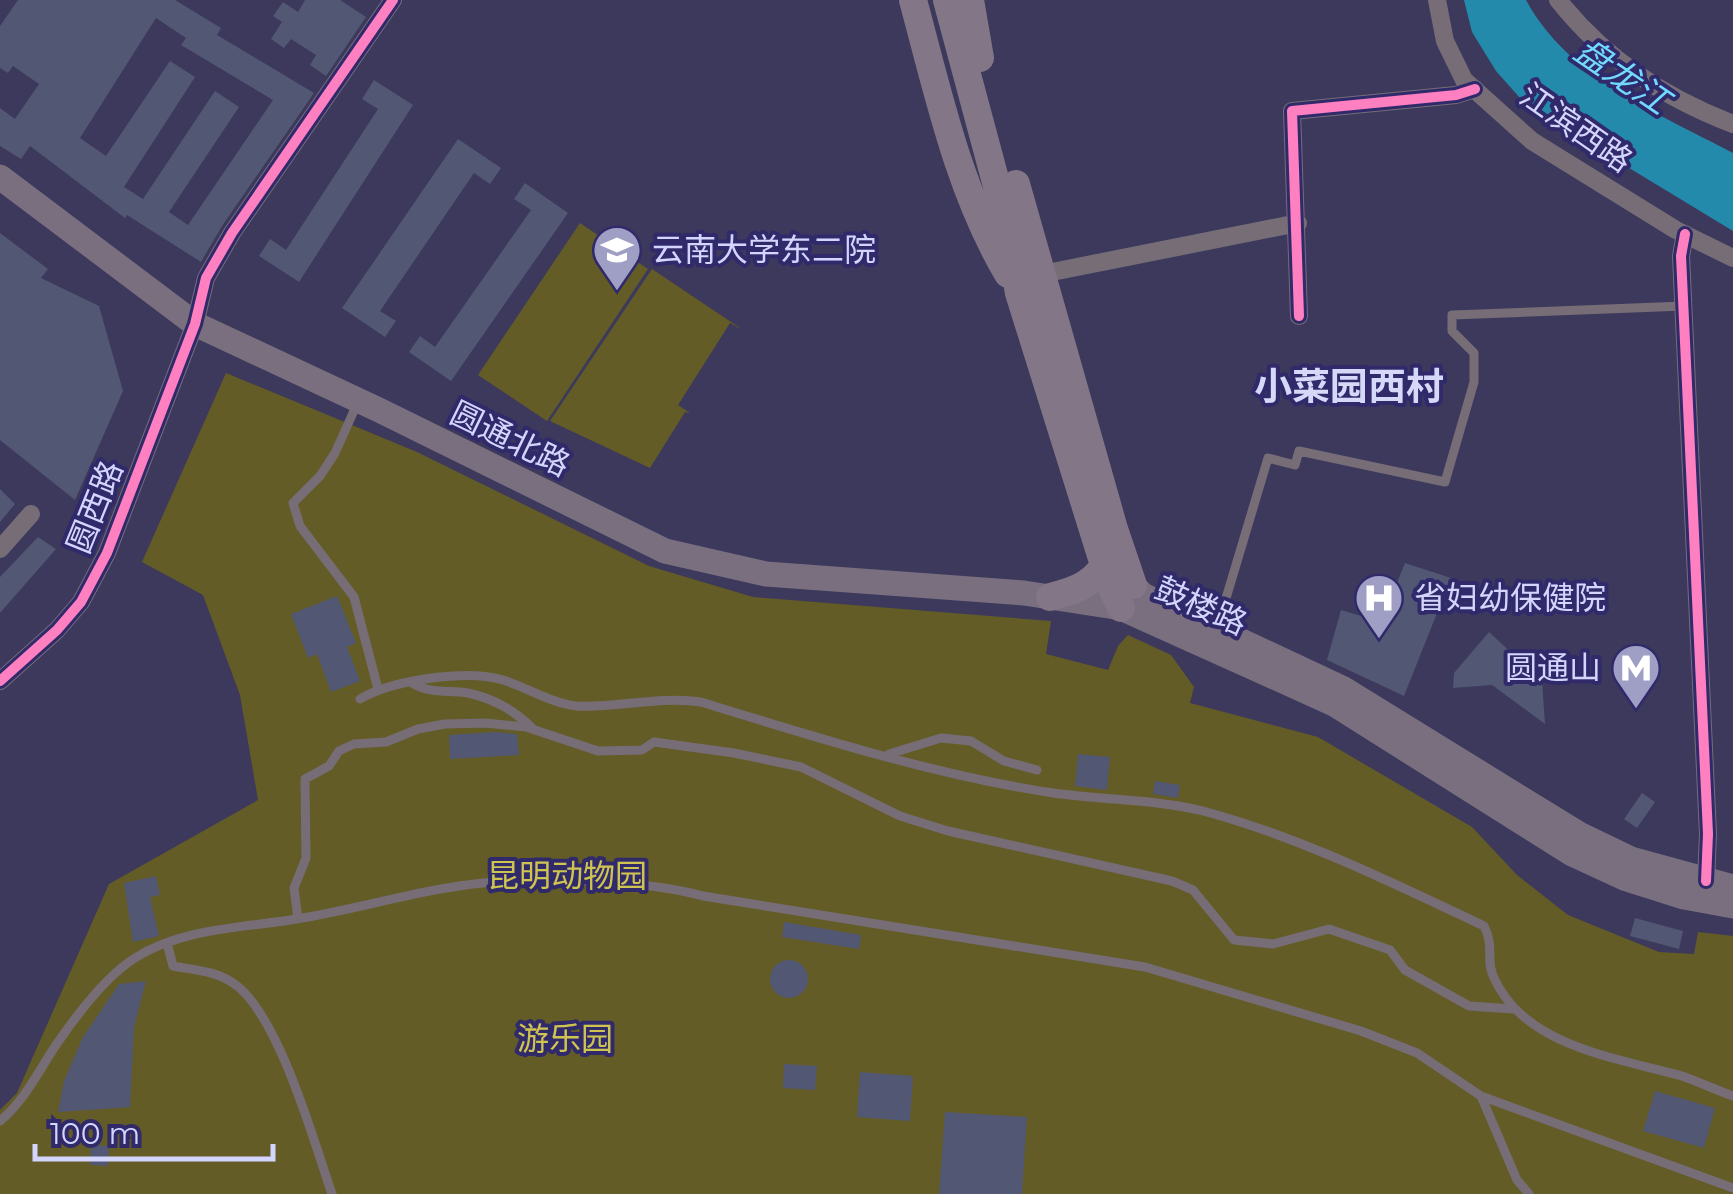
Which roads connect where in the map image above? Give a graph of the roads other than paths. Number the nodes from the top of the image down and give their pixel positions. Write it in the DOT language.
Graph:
graph roads {
  1 [pos="393,0"];
  2 [pos="914,0"];
  3 [pos="931,0"];
  4 [pos="947,0"];
  5 [pos="970,0"];
  6 [pos="1437,0"];
  7 [pos="1558,0"];
  8 [pos="1475,89"];
  9 [pos="1733,124"];
  10 [pos="0,177"];
  11 [pos="1298,223"];
  12 [pos="1685,234"];
  13 [pos="1733,258"];
  14 [pos="1042,274"];
  15 [pos="1019,293"];
  16 [pos="1684,306"];
  17 [pos="1299,316"];
  18 [pos="195,324"];
  19 [pos="358,401"];
  20 [pos="31,514"];
  21 [pos="0,549"];
  22 [pos="1123,589"];
  23 [pos="1050,597"];
  24 [pos="1212,627"];
  25 [pos="0,681"];
  26 [pos="412,683"];
  27 [pos="378,688"];
  28 [pos="360,699"];
  29 [pos="534,730"];
  30 [pos="886,754"];
  31 [pos="1037,770"];
  32 [pos="1706,882"];
  33 [pos="1733,887"];
  34 [pos="1733,906"];
  35 [pos="298,919"];
  36 [pos="168,944"];
  37 [pos="1514,1009"];
  38 [pos="1481,1096"];
  39 [pos="1733,1096"];
  40 [pos="0,1121"];
  41 [pos="1733,1188"];
  42 [pos="332,1194"];
  43 [pos="1530,1194"];
  1 -- 18 [label="street, 圆西路"];
  2 -- 15 [label="main road"];
  3 -- 15 [label="main road"];
  4 -- 15 [label="main road"];
  5 -- 14 [label="main road"];
  6 -- 8 [label="street, 江滨西路"];
  7 -- 9 [label="street"];
  8 -- 11 [label="street"];
  8 -- 12 [label="street, 江滨西路"];
  10 -- 18 [label="main road, 圆通北路"];
  11 -- 14 [label="street"];
  11 -- 17 [label="street"];
  12 -- 13 [label="street, 江滨西路"];
  12 -- 16 [label="street"];
  14 -- 22 [label="main road"];
  15 -- 22 [label="main road"];
  16 -- 24 [label="lane"];
  16 -- 32 [label="street"];
  18 -- 19 [label="main road, 圆通北路"];
  18 -- 25 [label="street, 圆西路"];
  19 -- 23 [label="main road, 圆通北路"];
  19 -- 27 [label="lane"];
  20 -- 21 [label="street"];
  22 -- 23 [label="main road, 圆通北路"];
  22 -- 23 [label="main road"];
  22 -- 24 [label="main road, 鼓楼路"];
  22 -- 34 [label="main road, 鼓楼路"];
  24 -- 32 [label="main road, 鼓楼路"];
  26 -- 27 [label="lane"];
  26 -- 29 [label="lane"];
  26 -- 30 [label="lane"];
  27 -- 28 [label="lane"];
  29 -- 35 [label="lane"];
  29 -- 37 [label="lane"];
  30 -- 31 [label="lane"];
  30 -- 37 [label="lane"];
  32 -- 33 [label="main road, 鼓楼路"];
  35 -- 36 [label="lane"];
  35 -- 38 [label="lane"];
  36 -- 40 [label="lane"];
  36 -- 42 [label="lane"];
  37 -- 39 [label="lane"];
  38 -- 41 [label="lane"];
  38 -- 43 [label="lane"];
}
